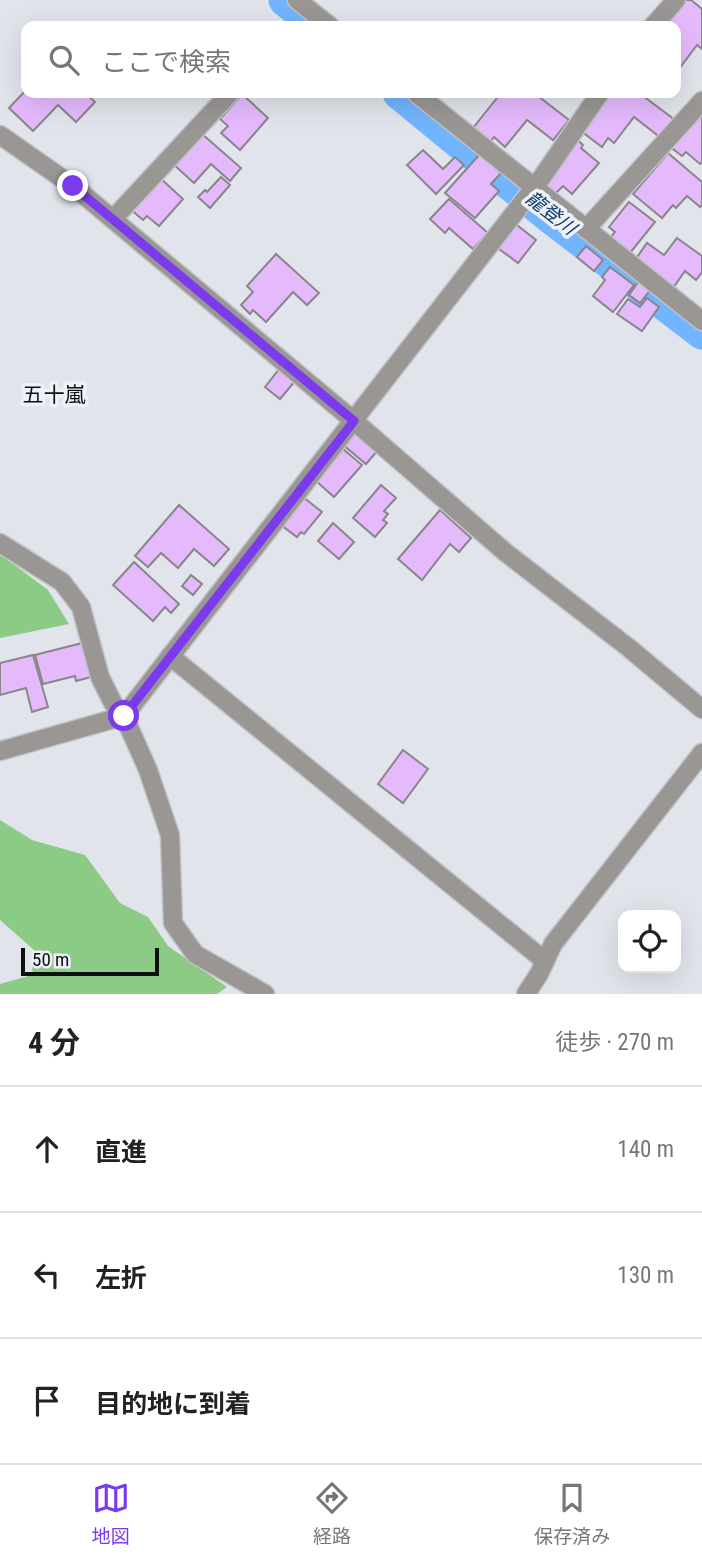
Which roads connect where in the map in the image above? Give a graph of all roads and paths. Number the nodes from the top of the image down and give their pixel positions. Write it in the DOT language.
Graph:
graph roads {
  1 [pos="297,0"];
  2 [pos="676,0"];
  3 [pos="309,20"];
  4 [pos="657,21"];
  5 [pos="225,98"];
  6 [pos="422,98"];
  7 [pos="597,98"];
  8 [pos="702,101"];
  9 [pos="0,135"];
  10 [pos="534,188"];
  11 [pos="113,219"];
  12 [pos="586,229"];
  13 [pos="702,321"];
  14 [pos="354,421"];
  15 [pos="0,543"];
  16 [pos="170,656"];
  17 [pos="702,709"];
  18 [pos="124,716"];
  19 [pos="0,751"];
  20 [pos="702,754"];
  21 [pos="545,961"];
  22 [pos="265,994"];
  23 [pos="526,994"];
  1 -- 3 [label="street"];
  2 -- 4 [label="street"];
  5 -- 11 [label="street"];
  6 -- 10 [label="street"];
  7 -- 10 [label="street"];
  8 -- 12 [label="street"];
  9 -- 11 [label="street"];
  10 -- 12 [label="street"];
  10 -- 14 [label="street"];
  11 -- 14 [label="street"];
  12 -- 13 [label="street"];
  14 -- 16 [label="street"];
  14 -- 17 [label="street"];
  15 -- 18 [label="street"];
  16 -- 18 [label="street"];
  16 -- 21 [label="street"];
  18 -- 19 [label="street"];
  18 -- 22 [label="street"];
  20 -- 21 [label="street"];
  21 -- 23 [label="street"];
}
